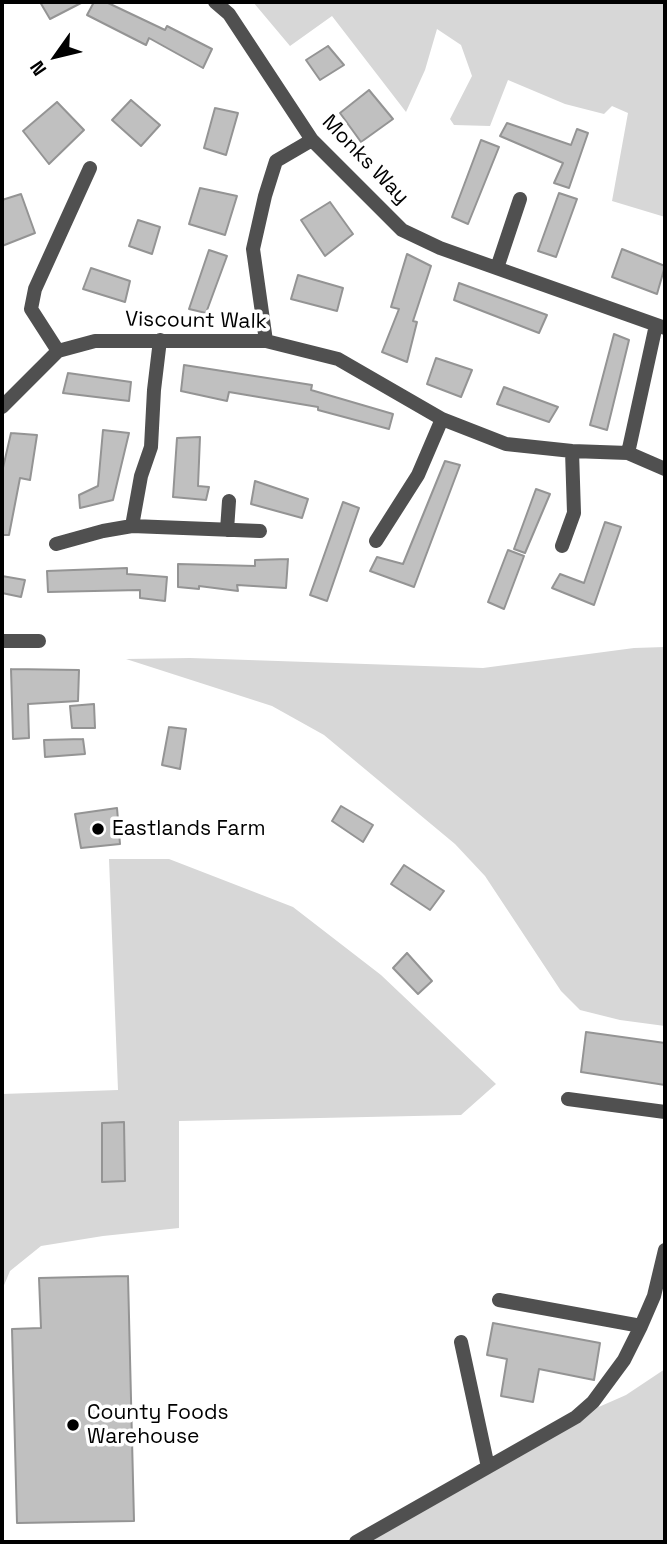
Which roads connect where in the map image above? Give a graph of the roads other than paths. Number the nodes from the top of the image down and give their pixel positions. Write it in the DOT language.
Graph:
graph roads {
  1 [pos="215,2"];
  2 [pos="312,140"];
  3 [pos="90,168"];
  4 [pos="520,199"];
  5 [pos="497,268"];
  6 [pos="661,327"];
  7 [pos="160,340"];
  8 [pos="265,341"];
  9 [pos="58,351"];
  10 [pos="2,407"];
  11 [pos="442,419"];
  12 [pos="572,452"];
  13 [pos="628,453"];
  14 [pos="665,469"];
  15 [pos="229,501"];
  16 [pos="132,526"];
  17 [pos="227,530"];
  18 [pos="260,531"];
  19 [pos="376,541"];
  20 [pos="56,544"];
  21 [pos="562,546"];
  22 [pos="2,640"];
  23 [pos="39,641"];
  24 [pos="568,1099"];
  25 [pos="665,1112"];
  26 [pos="665,1250"];
  27 [pos="499,1300"];
  28 [pos="641,1326"];
  29 [pos="461,1342"];
  30 [pos="488,1467"];
  31 [pos="356,1542"];
  1 -- 2 [label="street, Monks Way"];
  2 -- 5 [label="street, Monks Way"];
  2 -- 8 [label="street"];
  3 -- 9 [label="street"];
  4 -- 5 [label="street"];
  5 -- 6 [label="street, Monks Way"];
  6 -- 13 [label="street, Monks Way"];
  7 -- 8 [label="street, Viscount Walk"];
  7 -- 9 [label="street, Viscount Walk"];
  7 -- 16 [label="street"];
  8 -- 11 [label="street, Viscount Walk"];
  9 -- 10 [label="street, Viscount Walk"];
  11 -- 12 [label="street, Viscount Walk"];
  11 -- 19 [label="street"];
  12 -- 13 [label="street, Viscount Walk"];
  12 -- 21 [label="street"];
  13 -- 14 [label="street, Viscount Walk"];
  15 -- 17 [label="street"];
  16 -- 17 [label="street"];
  16 -- 20 [label="street"];
  17 -- 18 [label="street"];
  22 -- 23 [label="street"];
  24 -- 25 [label="street"];
  26 -- 28 [label="street"];
  27 -- 28 [label="street"];
  28 -- 30 [label="street"];
  29 -- 30 [label="street"];
  30 -- 31 [label="street"];
}
